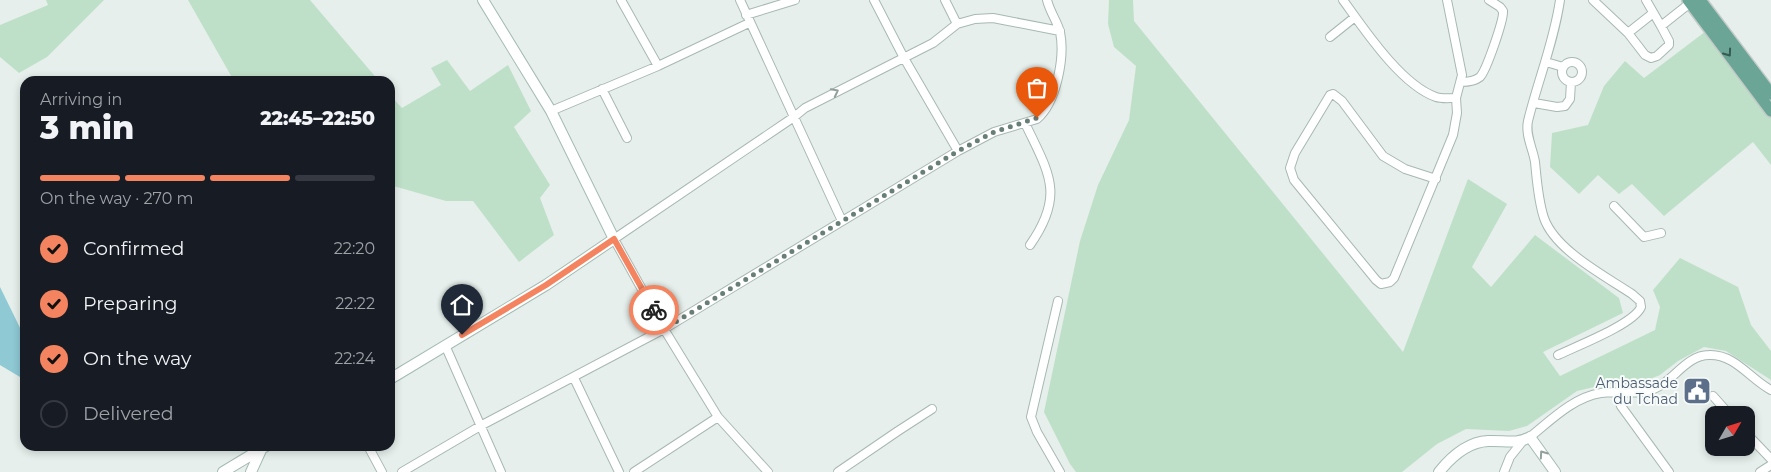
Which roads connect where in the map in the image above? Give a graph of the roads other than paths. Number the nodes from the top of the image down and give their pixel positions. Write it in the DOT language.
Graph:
graph roads {
  1 [pos="484,0"];
  2 [pos="621,0"];
  3 [pos="740,0"];
  4 [pos="795,0"];
  5 [pos="874,0"];
  6 [pos="945,0"];
  7 [pos="1047,0"];
  8 [pos="1343,0"];
  9 [pos="1447,0"];
  10 [pos="1490,0"];
  11 [pos="1560,0"];
  12 [pos="1593,0"];
  13 [pos="1646,0"];
  14 [pos="1693,1"];
  15 [pos="1652,14"];
  16 [pos="1355,17"];
  17 [pos="748,19"];
  18 [pos="957,24"];
  19 [pos="1661,26"];
  20 [pos="1060,31"];
  21 [pos="1628,33"];
  22 [pos="1330,37"];
  23 [pos="904,58"];
  24 [pos="1546,62"];
  25 [pos="658,66"];
  26 [pos="1563,68"];
  27 [pos="1461,82"];
  28 [pos="1571,82"];
  29 [pos="602,89"];
  30 [pos="1771,94"];
  31 [pos="1456,98"];
  32 [pos="1534,103"];
  33 [pos="551,110"];
  34 [pos="1771,111"];
  35 [pos="794,117"];
  36 [pos="1025,122"];
  37 [pos="627,138"];
  38 [pos="958,151"];
  39 [pos="1436,179"];
  40 [pos="1614,206"];
  41 [pos="842,221"];
  42 [pos="1661,232"];
  43 [pos="614,239"];
  44 [pos="1030,245"];
  45 [pos="1058,301"];
  46 [pos="664,329"];
  47 [pos="446,345"];
  48 [pos="1558,355"];
  49 [pos="395,376"];
  50 [pos="574,378"];
  51 [pos="1771,390"];
  52 [pos="1617,394"];
  53 [pos="1713,396"];
  54 [pos="1722,406"];
  55 [pos="932,409"];
  56 [pos="718,417"];
  57 [pos="482,425"];
  58 [pos="1526,439"];
  59 [pos="1755,442"];
  60 [pos="258,451"];
  61 [pos="262,451"];
  62 [pos="371,451"];
  63 [pos="1771,459"];
  64 [pos="1771,465"];
  65 [pos="229,469"];
  66 [pos="245,472"];
  67 [pos="250,472"];
  68 [pos="382,472"];
  69 [pos="402,472"];
  70 [pos="501,472"];
  71 [pos="619,472"];
  72 [pos="634,472"];
  73 [pos="768,472"];
  74 [pos="838,472"];
  75 [pos="1060,472"];
  76 [pos="1440,472"];
  77 [pos="1504,472"];
  78 [pos="1555,472"];
  79 [pos="1669,472"];
  80 [pos="1760,472"];
  1 -- 33 [label="street"];
  2 -- 25 [label="street"];
  3 -- 17 [label="street"];
  4 -- 17 [label="street"];
  5 -- 23 [label="street"];
  6 -- 18 [label="street"];
  7 -- 20 [label="street"];
  8 -- 16 [label="street"];
  9 -- 27 [label="street"];
  10 -- 27 [label="street"];
  11 -- 24 [label="street"];
  12 -- 21 [label="street"];
  13 -- 15 [label="street"];
  14 -- 19 [label="street"];
  14 -- 30 [label="main road"];
  14 -- 34 [label="main road, one-way"];
  15 -- 19 [label="street"];
  15 -- 21 [label="street"];
  16 -- 22 [label="street"];
  16 -- 31 [label="street"];
  17 -- 25 [label="street"];
  17 -- 35 [label="street"];
  18 -- 20 [label="street"];
  18 -- 23 [label="street"];
  19 -- 21 [label="street"];
  20 -- 36 [label="street"];
  35 -- 23 [label="street, one-way"];
  23 -- 38 [label="street"];
  24 -- 26 [label="street"];
  24 -- 32 [label="street"];
  25 -- 29 [label="street"];
  26 -- 28 [label="street"];
  26 -- 28 [label="street"];
  27 -- 31 [label="street"];
  28 -- 32 [label="street"];
  29 -- 33 [label="street"];
  29 -- 37 [label="street"];
  31 -- 39 [label="street"];
  32 -- 48 [label="street"];
  33 -- 43 [label="street"];
  35 -- 41 [label="street"];
  35 -- 43 [label="street"];
  36 -- 38 [label="street"];
  36 -- 44 [label="street"];
  38 -- 41 [label="street"];
  39 -- 39 [label="street"];
  40 -- 42 [label="street"];
  41 -- 46 [label="street"];
  43 -- 46 [label="street"];
  43 -- 47 [label="street"];
  45 -- 75 [label="street"];
  46 -- 50 [label="street"];
  46 -- 56 [label="street"];
  47 -- 49 [label="street"];
  47 -- 57 [label="street"];
  50 -- 57 [label="street"];
  50 -- 71 [label="street"];
  51 -- 52 [label="street"];
  52 -- 58 [label="street"];
  52 -- 79 [label="street"];
  53 -- 54 [label="street"];
  55 -- 74 [label="street"];
  56 -- 72 [label="street"];
  56 -- 73 [label="street"];
  57 -- 69 [label="street"];
  57 -- 70 [label="street"];
  58 -- 76 [label="street"];
  58 -- 77 [label="street"];
  78 -- 58 [label="street, one-way"];
  59 -- 63 [label="street"];
  60 -- 65 [label="street"];
  61 -- 67 [label="street"];
  62 -- 68 [label="street"];
  64 -- 80 [label="street"];
  65 -- 66 [label="street"];
}
